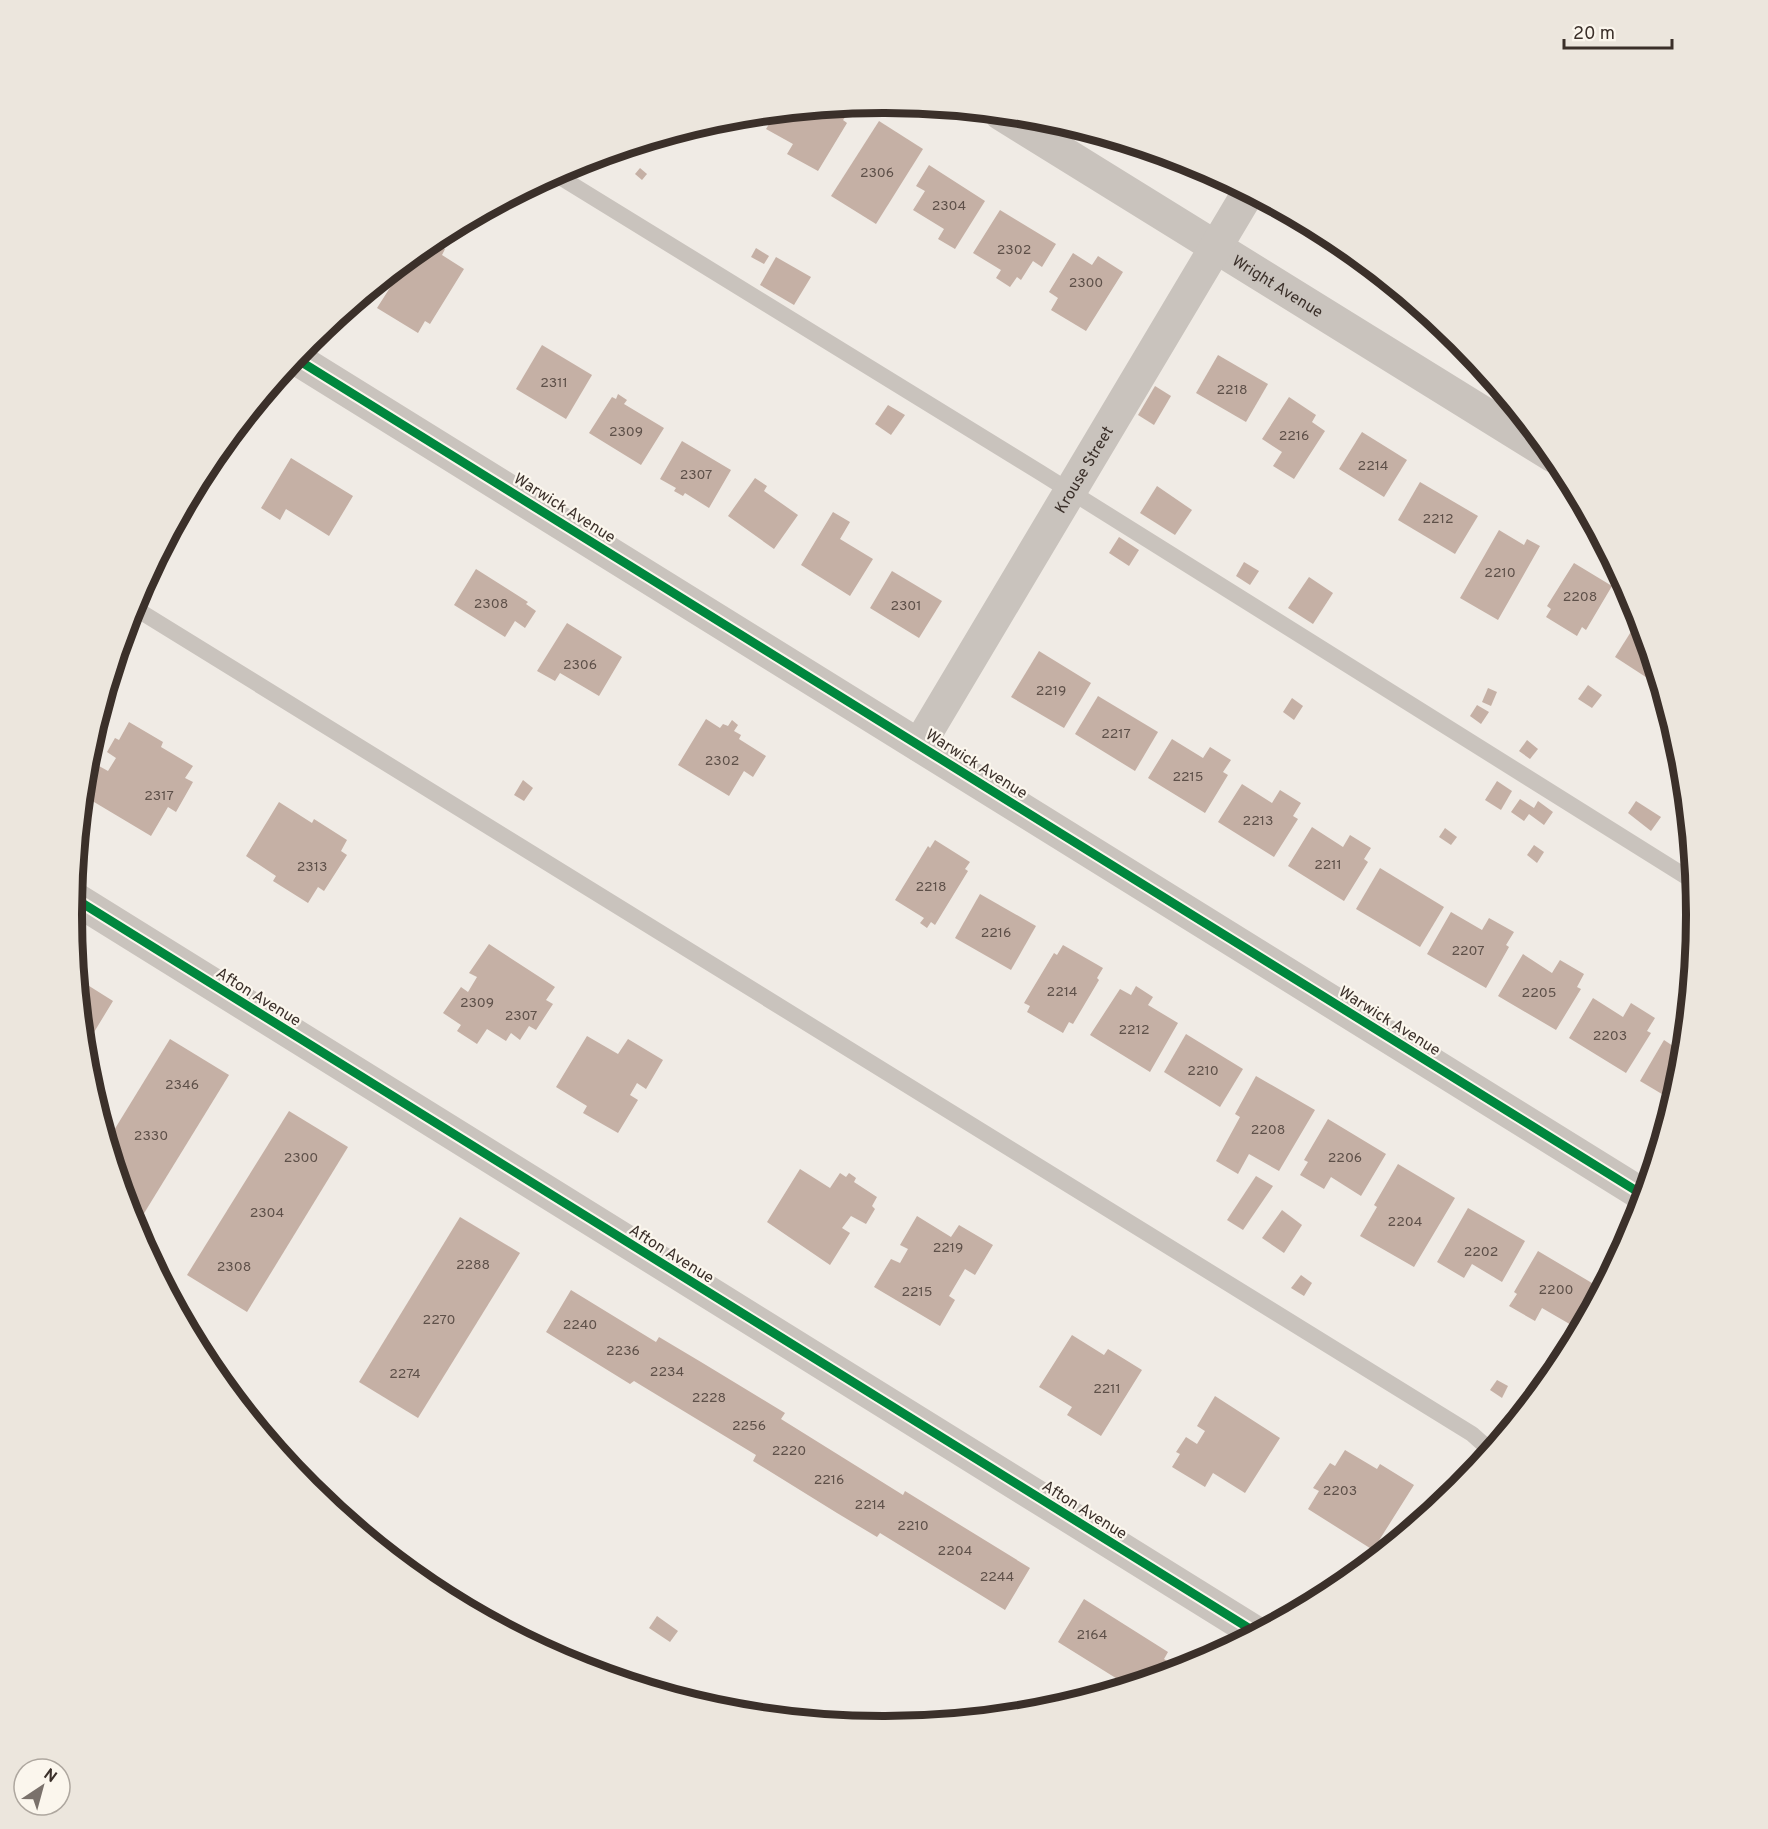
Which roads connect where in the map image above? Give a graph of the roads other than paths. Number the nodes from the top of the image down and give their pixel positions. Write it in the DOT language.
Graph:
graph roads {
  1 [pos="1019,125"];
  2 [pos="565,180"];
  3 [pos="1244,199"];
  4 [pos="1216,247"];
  5 [pos="303,363"];
  6 [pos="1531,442"];
  7 [pos="1070,491"];
  8 [pos="142,612"];
  9 [pos="919,745"];
  10 [pos="1685,876"];
  11 [pos="82,903"];
  12 [pos="1636,1191"];
  13 [pos="1485,1446"];
  14 [pos="1248,1628"];
  1 -- 4 [label="street, Wright Avenue"];
  2 -- 7 [label="lane"];
  3 -- 4 [label="street, Krouse Street"];
  4 -- 6 [label="street, Wright Avenue"];
  4 -- 7 [label="street, Krouse Street"];
  5 -- 9 [label="street, Warwick Avenue"];
  7 -- 9 [label="street, Krouse Street"];
  7 -- 10 [label="lane"];
  8 -- 13 [label="lane"];
  9 -- 12 [label="street, Warwick Avenue"];
  11 -- 14 [label="street, Afton Avenue"];
}
